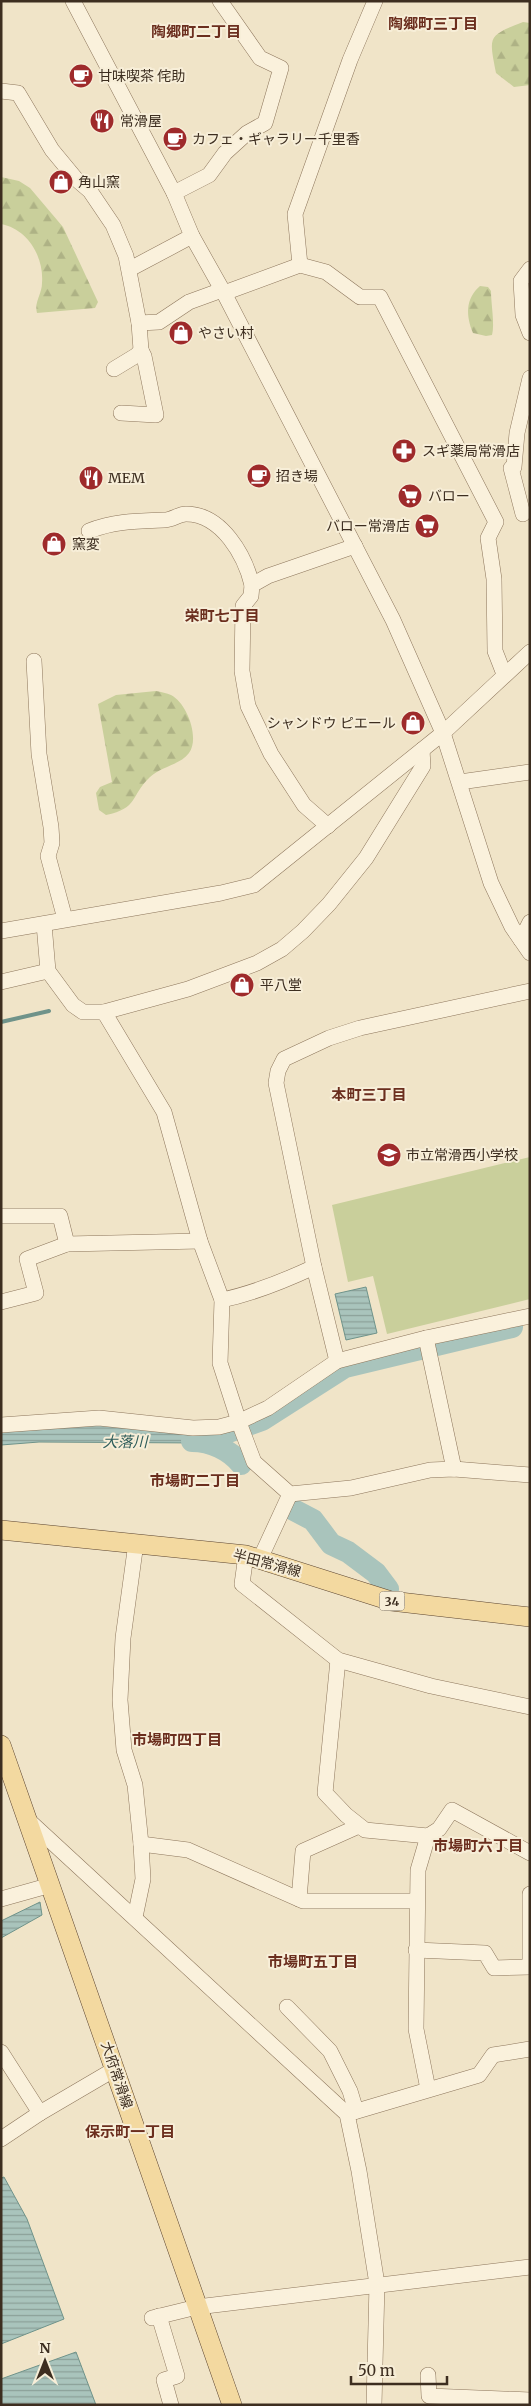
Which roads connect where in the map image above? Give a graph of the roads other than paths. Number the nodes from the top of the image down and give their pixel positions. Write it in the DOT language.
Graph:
graph roads {
  1 [pos="73,1"];
  2 [pos="220,1"];
  3 [pos="375,1"];
  4 [pos="1,91"];
  5 [pos="174,193"];
  6 [pos="192,236"];
  7 [pos="300,265"];
  8 [pos="130,268"];
  9 [pos="530,269"];
  10 [pos="223,292"];
  11 [pos="140,323"];
  12 [pos="530,333"];
  13 [pos="141,350"];
  14 [pos="114,369"];
  15 [pos="530,378"];
  16 [pos="121,413"];
  17 [pos="526,514"];
  18 [pos="496,522"];
  19 [pos="89,531"];
  20 [pos="355,546"];
  21 [pos="252,585"];
  22 [pos="530,652"];
  23 [pos="34,661"];
  24 [pos="504,674"];
  25 [pos="443,733"];
  26 [pos="422,750"];
  27 [pos="530,772"];
  28 [pos="460,782"];
  29 [pos="328,826"];
  30 [pos="65,919"];
  31 [pos="530,922"];
  32 [pos="44,924"];
  33 [pos="1,931"];
  34 [pos="521,940"];
  35 [pos="530,953"];
  36 [pos="48,971"];
  37 [pos="1,982"];
  38 [pos="530,991"];
  39 [pos="104,1012"];
  40 [pos="1,1216"];
  41 [pos="200,1241"];
  42 [pos="67,1244"];
  43 [pos="314,1267"];
  44 [pos="222,1300"];
  45 [pos="1,1302"];
  46 [pos="530,1316"];
  47 [pos="426,1339"];
  48 [pos="337,1360"];
  49 [pos="1,1425"];
  50 [pos="241,1428"];
  51 [pos="454,1469"];
  52 [pos="530,1475"];
  53 [pos="290,1494"];
  54 [pos="1,1530"];
  55 [pos="136,1543"];
  56 [pos="253,1557"];
  57 [pos="530,1617"];
  58 [pos="338,1660"];
  59 [pos="530,1707"];
  60 [pos="1,1745"];
  61 [pos="26,1818"];
  62 [pos="359,1826"];
  63 [pos="428,1836"];
  64 [pos="141,1844"];
  65 [pos="530,1853"];
  66 [pos="50,1885"];
  67 [pos="530,1894"];
  68 [pos="2,1897"];
  69 [pos="299,1900"];
  70 [pos="417,1901"];
  71 [pos="135,1917"];
  72 [pos="416,1950"];
  73 [pos="530,1960"];
  74 [pos="530,1967"];
  75 [pos="286,2007"];
  76 [pos="530,2049"];
  77 [pos="1,2052"];
  78 [pos="115,2069"];
  79 [pos="428,2089"];
  80 [pos="40,2113"];
  81 [pos="351,2113"];
  82 [pos="1,2139"];
  83 [pos="530,2267"];
  84 [pos="377,2284"];
  85 [pos="197,2307"];
  86 [pos="428,2375"];
  87 [pos="530,2400"];
  88 [pos="171,2405"];
  89 [pos="232,2405"];
  90 [pos="374,2405"];
  1 -- 5 [label="street"];
  2 -- 5 [label="street"];
  3 -- 7 [label="street"];
  4 -- 8 [label="street"];
  5 -- 6 [label="street"];
  6 -- 8 [label="street"];
  6 -- 10 [label="street"];
  7 -- 10 [label="street"];
  7 -- 18 [label="street"];
  8 -- 11 [label="street"];
  9 -- 12 [label="street"];
  10 -- 11 [label="street"];
  10 -- 20 [label="street"];
  11 -- 13 [label="street"];
  13 -- 14 [label="street"];
  13 -- 16 [label="street"];
  15 -- 17 [label="street"];
  17 -- 18 [label="street"];
  18 -- 24 [label="street"];
  19 -- 21 [label="street"];
  20 -- 21 [label="street"];
  20 -- 25 [label="street"];
  21 -- 29 [label="street"];
  22 -- 24 [label="street"];
  23 -- 30 [label="street"];
  24 -- 25 [label="street"];
  25 -- 26 [label="street"];
  25 -- 28 [label="street"];
  26 -- 29 [label="street"];
  26 -- 39 [label="street"];
  27 -- 28 [label="street"];
  28 -- 34 [label="street"];
  29 -- 30 [label="street"];
  30 -- 32 [label="street"];
  31 -- 34 [label="street"];
  32 -- 33 [label="street"];
  32 -- 36 [label="street"];
  34 -- 35 [label="street"];
  36 -- 37 [label="street"];
  36 -- 39 [label="street"];
  38 -- 43 [label="street"];
  39 -- 41 [label="street"];
  40 -- 42 [label="street"];
  41 -- 42 [label="street"];
  41 -- 44 [label="street"];
  42 -- 45 [label="street"];
  43 -- 44 [label="street"];
  43 -- 48 [label="street"];
  44 -- 50 [label="street"];
  46 -- 47 [label="street"];
  47 -- 48 [label="street"];
  47 -- 51 [label="street"];
  48 -- 50 [label="street"];
  49 -- 50 [label="street"];
  50 -- 53 [label="street"];
  51 -- 52 [label="street"];
  51 -- 53 [label="street"];
  53 -- 56 [label="street"];
  54 -- 55 [label="main road, 半田常滑線 / 34"];
  55 -- 56 [label="main road, 半田常滑線 / 34"];
  55 -- 64 [label="street"];
  56 -- 57 [label="main road, 半田常滑線 / 34"];
  56 -- 58 [label="street"];
  58 -- 59 [label="street"];
  58 -- 62 [label="street"];
  60 -- 61 [label="main road, 大府常滑線"];
  61 -- 66 [label="main road, 大府常滑線"];
  61 -- 71 [label="street"];
  62 -- 63 [label="street"];
  62 -- 69 [label="street"];
  63 -- 65 [label="street"];
  63 -- 70 [label="street"];
  64 -- 69 [label="street"];
  64 -- 71 [label="street"];
  66 -- 68 [label="street"];
  66 -- 78 [label="main road, 大府常滑線"];
  67 -- 73 [label="street"];
  69 -- 70 [label="street"];
  70 -- 72 [label="street"];
  71 -- 81 [label="street"];
  72 -- 74 [label="street"];
  72 -- 79 [label="street"];
  75 -- 81 [label="street"];
  76 -- 79 [label="street"];
  77 -- 80 [label="street"];
  78 -- 80 [label="street"];
  78 -- 85 [label="main road, 大府常滑線"];
  79 -- 81 [label="street"];
  80 -- 82 [label="street"];
  81 -- 84 [label="street"];
  83 -- 84 [label="street"];
  84 -- 85 [label="street"];
  84 -- 90 [label="street"];
  85 -- 88 [label="street"];
  85 -- 89 [label="main road, 大府常滑線"];
  86 -- 87 [label="street"];
}
